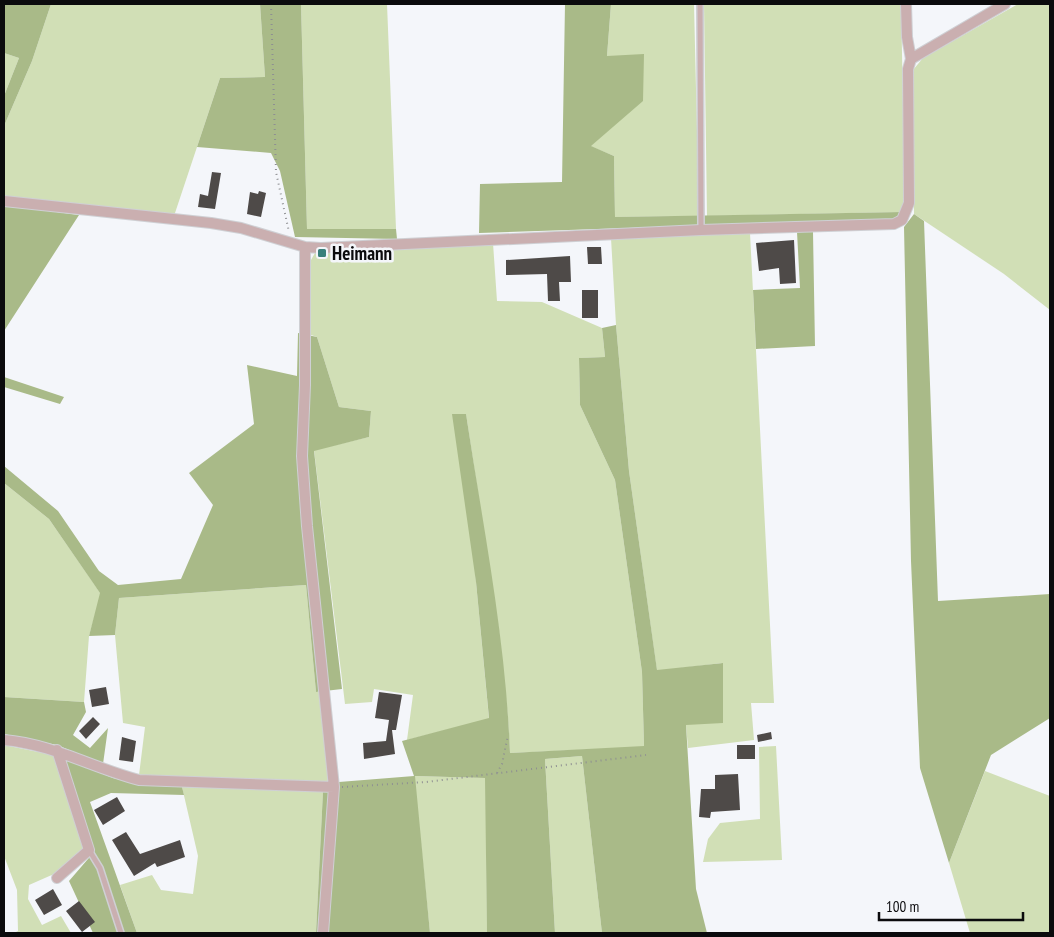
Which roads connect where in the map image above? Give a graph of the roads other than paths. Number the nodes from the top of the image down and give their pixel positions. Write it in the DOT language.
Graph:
graph roads {
  1 [pos="700,4"];
  2 [pos="906,4"];
  3 [pos="1005,4"];
  4 [pos="911,59"];
  5 [pos="4,201"];
  6 [pos="701,230"];
  7 [pos="305,247"];
  8 [pos="4,740"];
  9 [pos="57,750"];
  10 [pos="334,787"];
  11 [pos="89,850"];
  12 [pos="57,878"];
  13 [pos="122,933"];
  14 [pos="323,933"];
  1 -- 6 [label="lane"];
  2 -- 4 [label="street"];
  3 -- 4 [label="street"];
  4 -- 6 [label="street"];
  5 -- 7 [label="street"];
  6 -- 7 [label="street"];
  7 -- 10 [label="street"];
  8 -- 9 [label="street"];
  9 -- 10 [label="street"];
  9 -- 11 [label="street"];
  10 -- 14 [label="street"];
  11 -- 12 [label="street"];
  11 -- 13 [label="lane"];
}
